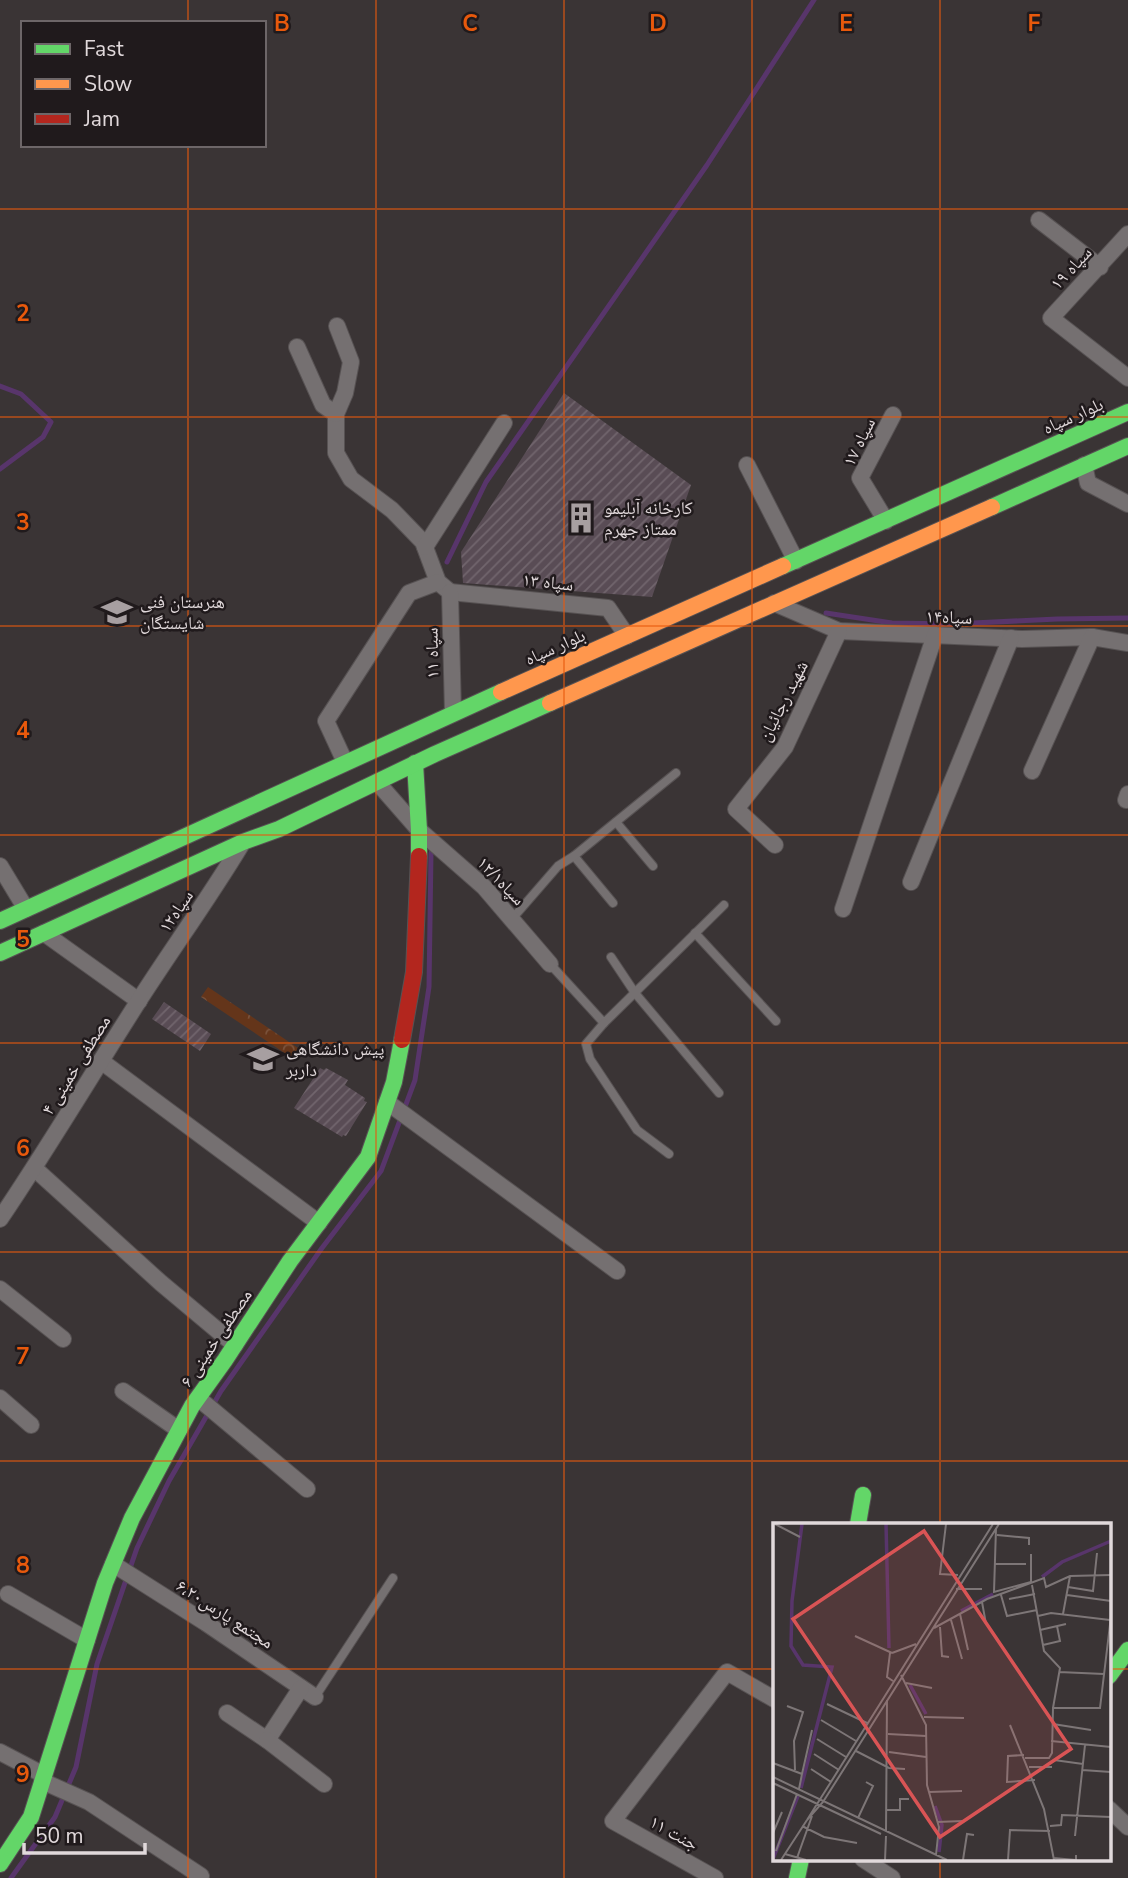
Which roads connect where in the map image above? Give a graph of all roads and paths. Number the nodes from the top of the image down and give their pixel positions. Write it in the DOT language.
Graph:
graph roads {
  1 [pos="1039,220"];
  2 [pos="1128,234"];
  3 [pos="1100,267"];
  4 [pos="337,326"];
  5 [pos="297,347"];
  6 [pos="1128,378"];
  7 [pos="1128,412"];
  8 [pos="336,414"];
  9 [pos="893,415"];
  10 [pos="504,423"];
  11 [pos="1128,446"];
  12 [pos="747,464"];
  13 [pos="1084,465"];
  14 [pos="1128,504"];
  15 [pos="886,521"];
  16 [pos="425,547"];
  17 [pos="796,561"];
  18 [pos="444,587"];
  19 [pos="774,603"];
  20 [pos="839,631"];
  21 [pos="935,635"];
  22 [pos="627,636"];
  23 [pos="1092,637"];
  24 [pos="1011,638"];
  25 [pos="1128,643"];
  26 [pos="453,713"];
  27 [pos="345,762"];
  28 [pos="415,763"];
  29 [pos="1032,771"];
  30 [pos="676,773"];
  31 [pos="377,782"];
  32 [pos="235,813"];
  33 [pos="616,822"];
  34 [pos="419,830"];
  35 [pos="243,842"];
  36 [pos="775,845"];
  37 [pos="574,856"];
  38 [pos="0,866"];
  39 [pos="653,866"];
  40 [pos="911,882"];
  41 [pos="613,903"];
  42 [pos="724,905"];
  43 [pos="843,908"];
  44 [pos="26,909"];
  45 [pos="512,919"];
  46 [pos="0,921"];
  47 [pos="44,933"];
  48 [pos="695,933"];
  49 [pos="0,953"];
  50 [pos="611,957"];
  51 [pos="551,964"];
  52 [pos="635,993"];
  53 [pos="139,1001"];
  54 [pos="776,1021"];
  55 [pos="604,1023"];
  56 [pos="102,1061"];
  57 [pos="719,1093"];
  58 [pos="387,1102"];
  59 [pos="669,1153"];
  60 [pos="34,1168"];
  61 [pos="0,1219"];
  62 [pos="319,1223"];
  63 [pos="617,1271"];
  64 [pos="0,1289"];
  65 [pos="63,1339"];
  66 [pos="235,1345"];
  67 [pos="123,1391"];
  68 [pos="0,1398"];
  69 [pos="198,1398"];
  70 [pos="31,1425"];
  71 [pos="179,1430"];
  72 [pos="307,1489"];
  73 [pos="863,1495"];
  74 [pos="858,1523"];
  75 [pos="113,1564"];
  76 [pos="393,1578"];
  77 [pos="8,1594"];
  78 [pos="87,1640"];
  79 [pos="1126,1660"];
  80 [pos="1110,1674"];
  81 [pos="301,1688"];
  82 [pos="315,1697"];
  83 [pos="773,1698"];
  84 [pos="227,1713"];
  85 [pos="267,1740"];
  86 [pos="0,1752"];
  87 [pos="43,1778"];
  88 [pos="324,1784"];
  89 [pos="1110,1810"];
  90 [pos="1128,1827"];
  91 [pos="801,1860"];
  92 [pos="865,1860"];
  93 [pos="0,1864"];
  94 [pos="201,1876"];
  95 [pos="715,1878"];
  96 [pos="797,1878"];
  97 [pos="892,1878"];
  1 -- 3 [label="street"];
  2 -- 3 [label="street, سپاه ۱۹"];
  3 -- 6 [label="street, سپاه ۱۹"];
  4 -- 8 [label="street"];
  5 -- 8 [label="street"];
  7 -- 15 [label="main road, بلوار سپاه"];
  8 -- 16 [label="street"];
  9 -- 15 [label="street, سپاه ۱۷"];
  10 -- 16 [label="street"];
  11 -- 13 [label="main road"];
  12 -- 17 [label="street"];
  13 -- 14 [label="street"];
  13 -- 19 [label="main road"];
  15 -- 17 [label="main road, بلوار سپاه"];
  16 -- 18 [label="street, سپاه ۱۱"];
  17 -- 22 [label="main road, بلوار سپاه"];
  18 -- 22 [label="street, سپاه ۱۳"];
  18 -- 26 [label="street, سپاه ۱۱"];
  18 -- 27 [label="street"];
  19 -- 20 [label="street, سپاه۱۴"];
  19 -- 28 [label="main road"];
  20 -- 21 [label="street, سپاه۱۴"];
  20 -- 36 [label="street, شهید رجائیان"];
  21 -- 24 [label="street, سپاه۱۴"];
  21 -- 43 [label="street"];
  22 -- 26 [label="main road, بلوار سپاه"];
  23 -- 24 [label="street, سپاه۱۴"];
  23 -- 25 [label="street, سپاه۱۴"];
  23 -- 29 [label="street"];
  24 -- 40 [label="street"];
  26 -- 27 [label="main road, بلوار سپاه"];
  27 -- 32 [label="main road, بلوار سپاه"];
  28 -- 31 [label="main road"];
  28 -- 34 [label="main road"];
  30 -- 33 [label="lane"];
  31 -- 34 [label="street, سپاه۱۲/۱"];
  31 -- 35 [label="main road"];
  32 -- 35 [label="main road"];
  32 -- 44 [label="main road, بلوار سپاه"];
  33 -- 37 [label="lane"];
  33 -- 39 [label="lane"];
  34 -- 45 [label="street, سپاه۱۲/۱"];
  34 -- 58 [label="main road, مصطفی خمینی ۶"];
  35 -- 47 [label="main road"];
  35 -- 53 [label="street, سپاه۱۲"];
  37 -- 41 [label="lane"];
  37 -- 45 [label="lane"];
  38 -- 44 [label="street"];
  42 -- 48 [label="lane"];
  44 -- 46 [label="main road, بلوار سپاه"];
  45 -- 51 [label="street, سپاه۱۲/۱"];
  47 -- 49 [label="main road"];
  47 -- 53 [label="street"];
  48 -- 52 [label="lane"];
  48 -- 54 [label="lane"];
  50 -- 52 [label="lane"];
  51 -- 55 [label="lane"];
  52 -- 55 [label="lane"];
  52 -- 57 [label="lane"];
  53 -- 56 [label="street, مصطفی خمینی ۴"];
  55 -- 59 [label="lane"];
  56 -- 60 [label="street, مصطفی خمینی ۴"];
  56 -- 62 [label="street"];
  58 -- 62 [label="main road, مصطفی خمینی ۶"];
  58 -- 63 [label="street"];
  60 -- 61 [label="street, مصطفی خمینی ۴"];
  60 -- 66 [label="street"];
  62 -- 66 [label="main road, مصطفی خمینی ۶"];
  64 -- 65 [label="street"];
  66 -- 69 [label="main road, مصطفی خمینی ۶"];
  67 -- 71 [label="street"];
  68 -- 70 [label="street"];
  69 -- 71 [label="main road, مصطفی خمینی ۶"];
  69 -- 72 [label="street"];
  71 -- 75 [label="main road, مصطفی خمینی ۶"];
  73 -- 74 [label="main road"];
  75 -- 78 [label="main road, مصطفی خمینی ۶"];
  75 -- 81 [label="street, ۶،مجتمع پارس۲۰"];
  76 -- 82 [label="lane"];
  77 -- 78 [label="street"];
  78 -- 87 [label="main road, مصطفی خمینی ۶"];
  79 -- 80 [label="main road"];
  81 -- 82 [label="street, ۶،مجتمع پارس۲۰"];
  81 -- 85 [label="street"];
  83 -- 95 [label="street, جنت ۱۱"];
  84 -- 85 [label="street"];
  85 -- 88 [label="street"];
  86 -- 87 [label="street"];
  87 -- 93 [label="main road, مصطفی خمینی ۶"];
  87 -- 94 [label="street"];
  89 -- 90 [label="street"];
  91 -- 96 [label="main road"];
  92 -- 97 [label="street"];
}
